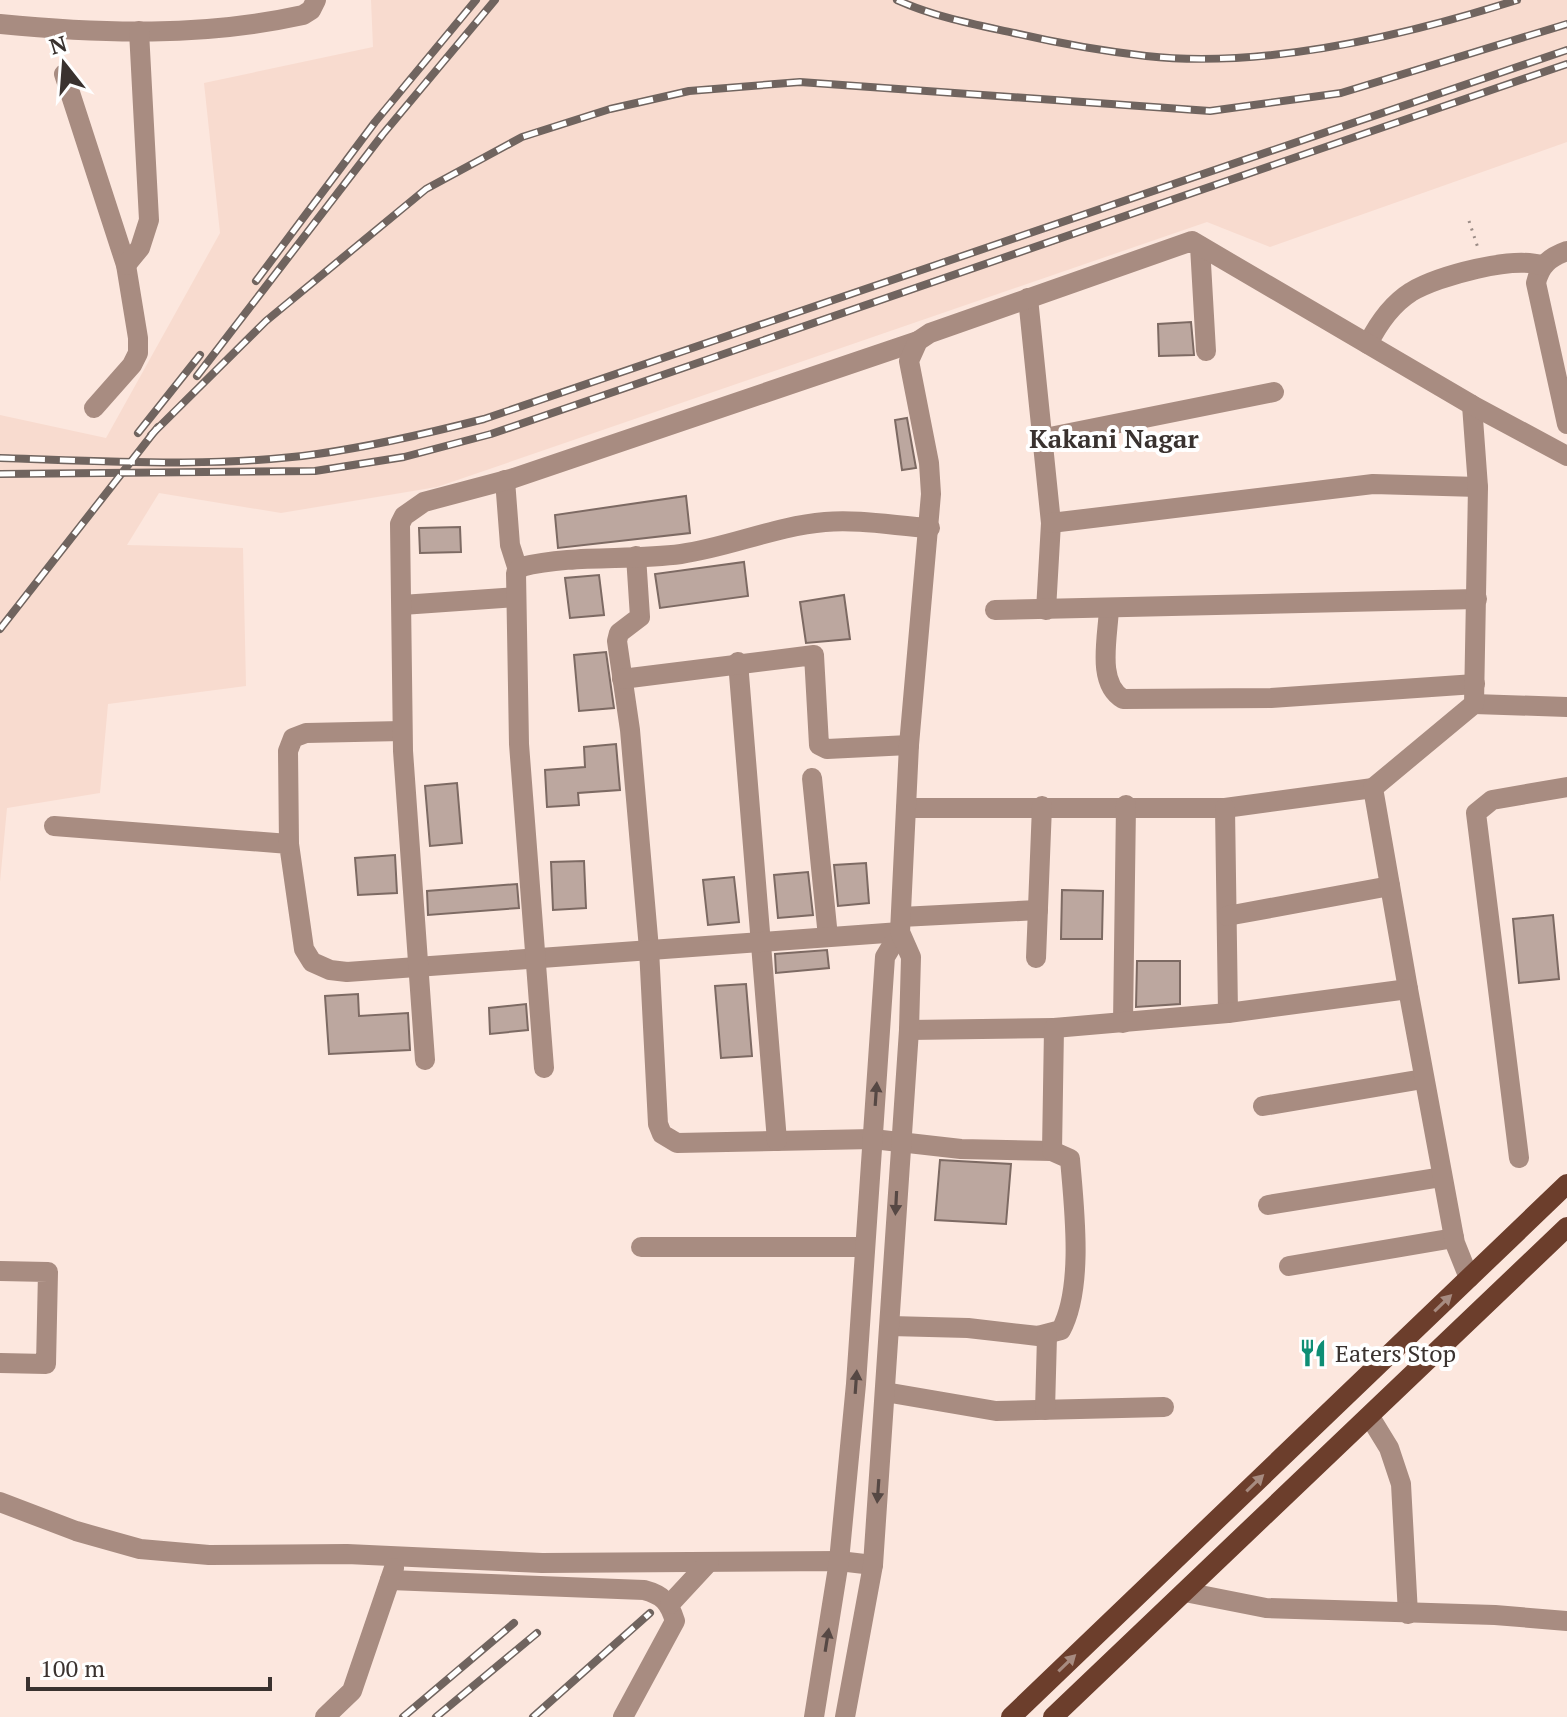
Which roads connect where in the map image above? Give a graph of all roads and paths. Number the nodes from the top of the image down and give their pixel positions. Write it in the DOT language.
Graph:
graph roads {
  1 [pos="316,0"];
  2 [pos="0,24"];
  3 [pos="139,31"];
  4 [pos="64,74"];
  5 [pos="1469,221"];
  6 [pos="1200,246"];
  7 [pos="1567,251"];
  8 [pos="126,265"];
  9 [pos="1543,266"];
  10 [pos="1485,268"];
  11 [pos="1028,298"];
  12 [pos="918,341"];
  13 [pos="1368,344"];
  14 [pos="1206,351"];
  15 [pos="1274,392"];
  16 [pos="1472,405"];
  17 [pos="94,408"];
  18 [pos="1567,424"];
  19 [pos="1045,438"];
  20 [pos="1567,456"];
  21 [pos="505,480"];
  22 [pos="1478,487"];
  23 [pos="1051,523"];
  24 [pos="930,528"];
  25 [pos="636,556"];
  26 [pos="518,570"];
  27 [pos="516,597"];
  28 [pos="1477,599"];
  29 [pos="402,605"];
  30 [pos="1109,608"];
  31 [pos="995,610"];
  32 [pos="1046,610"];
  33 [pos="738,662"];
  34 [pos="622,679"];
  35 [pos="1475,694"];
  36 [pos="1567,707"];
  37 [pos="402,731"];
  38 [pos="909,745"];
  39 [pos="812,778"];
  40 [pos="1567,787"];
  41 [pos="1373,788"];
  42 [pos="1126,805"];
  43 [pos="1042,806"];
  44 [pos="906,808"];
  45 [pos="1225,808"];
  46 [pos="54,826"];
  47 [pos="289,844"];
  48 [pos="1390,886"];
  49 [pos="1038,910"];
  50 [pos="1227,916"];
  51 [pos="900,925"];
  52 [pos="828,937"];
  53 [pos="761,941"];
  54 [pos="649,949"];
  55 [pos="1036,958"];
  56 [pos="534,959"];
  57 [pos="418,968"];
  58 [pos="1408,989"];
  59 [pos="1228,1013"];
  60 [pos="1123,1023"];
  61 [pos="1054,1028"];
  62 [pos="909,1030"];
  63 [pos="425,1060"];
  64 [pos="544,1068"];
  65 [pos="1423,1079"];
  66 [pos="1263,1106"];
  67 [pos="873,1139"];
  68 [pos="900,1140"];
  69 [pos="777,1141"];
  70 [pos="1052,1151"];
  71 [pos="1519,1158"];
  72 [pos="1442,1177"];
  73 [pos="1567,1184"];
  74 [pos="1268,1205"];
  75 [pos="1567,1227"];
  76 [pos="1454,1238"];
  77 [pos="641,1247"];
  78 [pos="865,1247"];
  79 [pos="1289,1266"];
  80 [pos="0,1271"];
  81 [pos="1469,1278"];
  82 [pos="890,1326"];
  83 [pos="1047,1336"];
  84 [pos="0,1363"];
  85 [pos="885,1392"];
  86 [pos="1164,1407"];
  87 [pos="1045,1410"];
  88 [pos="1370,1417"];
  89 [pos="0,1502"];
  90 [pos="397,1557"];
  91 [pos="839,1561"];
  92 [pos="709,1562"];
  93 [pos="873,1565"];
  94 [pos="390,1580"];
  95 [pos="1185,1592"];
  96 [pos="670,1604"];
  97 [pos="1408,1614"];
  98 [pos="1567,1621"];
  99 [pos="325,1717"];
  100 [pos="623,1717"];
  101 [pos="814,1717"];
  102 [pos="845,1717"];
  103 [pos="1011,1717"];
  104 [pos="1053,1717"];
  1 -- 3 [label="street"];
  2 -- 3 [label="street"];
  3 -- 8 [label="street"];
  4 -- 8 [label="street"];
  5 -- 10 [label="path"];
  6 -- 11 [label="street"];
  6 -- 13 [label="street"];
  6 -- 14 [label="street"];
  7 -- 9 [label="street"];
  8 -- 17 [label="street"];
  9 -- 10 [label="street"];
  9 -- 18 [label="street"];
  10 -- 13 [label="street"];
  11 -- 12 [label="street"];
  11 -- 19 [label="street"];
  12 -- 21 [label="street"];
  12 -- 24 [label="street"];
  13 -- 16 [label="street"];
  15 -- 19 [label="street"];
  16 -- 20 [label="street"];
  16 -- 22 [label="street"];
  19 -- 23 [label="street"];
  21 -- 26 [label="street"];
  21 -- 29 [label="street"];
  22 -- 23 [label="street"];
  22 -- 28 [label="street"];
  23 -- 32 [label="street"];
  24 -- 25 [label="street"];
  24 -- 38 [label="street"];
  25 -- 26 [label="street"];
  25 -- 34 [label="street"];
  26 -- 27 [label="street"];
  27 -- 29 [label="street"];
  27 -- 56 [label="street"];
  28 -- 30 [label="street"];
  28 -- 35 [label="street"];
  29 -- 37 [label="street"];
  30 -- 32 [label="street"];
  30 -- 35 [label="street"];
  31 -- 32 [label="street"];
  33 -- 34 [label="street"];
  33 -- 38 [label="street"];
  33 -- 53 [label="street"];
  34 -- 54 [label="street"];
  35 -- 36 [label="street"];
  35 -- 41 [label="street"];
  37 -- 47 [label="street"];
  37 -- 57 [label="street"];
  38 -- 44 [label="street"];
  39 -- 52 [label="street"];
  40 -- 71 [label="street"];
  41 -- 45 [label="street"];
  41 -- 48 [label="street"];
  42 -- 43 [label="street"];
  42 -- 45 [label="street"];
  42 -- 60 [label="street"];
  43 -- 44 [label="street"];
  43 -- 49 [label="street"];
  44 -- 51 [label="street"];
  45 -- 50 [label="street"];
  46 -- 47 [label="street"];
  47 -- 57 [label="street"];
  48 -- 50 [label="street"];
  48 -- 58 [label="street"];
  49 -- 51 [label="street"];
  49 -- 55 [label="street"];
  50 -- 59 [label="street"];
  51 -- 52 [label="street"];
  51 -- 62 [label="street"];
  67 -- 51 [label="street, one-way"];
  52 -- 53 [label="street"];
  53 -- 54 [label="street"];
  53 -- 69 [label="street"];
  54 -- 56 [label="street"];
  54 -- 69 [label="street"];
  56 -- 57 [label="street"];
  56 -- 64 [label="street"];
  57 -- 63 [label="street"];
  58 -- 59 [label="street"];
  58 -- 65 [label="street"];
  59 -- 60 [label="street"];
  60 -- 61 [label="street"];
  61 -- 62 [label="street"];
  61 -- 70 [label="street"];
  62 -- 68 [label="street"];
  65 -- 66 [label="street"];
  65 -- 72 [label="street"];
  67 -- 68 [label="street"];
  67 -- 69 [label="street"];
  67 -- 78 [label="street"];
  68 -- 70 [label="street"];
  68 -- 82 [label="street, one-way"];
  70 -- 83 [label="street"];
  72 -- 74 [label="street"];
  72 -- 76 [label="street"];
  73 -- 81 [label="main road"];
  75 -- 88 [label="main road"];
  76 -- 79 [label="street"];
  76 -- 81 [label="street"];
  77 -- 78 [label="street"];
  91 -- 78 [label="street, one-way"];
  80 -- 84 [label="street"];
  103 -- 81 [label="main road, one-way"];
  82 -- 83 [label="street"];
  82 -- 85 [label="street"];
  83 -- 87 [label="street"];
  85 -- 87 [label="street"];
  85 -- 93 [label="street, one-way"];
  86 -- 87 [label="street"];
  88 -- 95 [label="main road"];
  88 -- 97 [label="street"];
  89 -- 90 [label="street"];
  90 -- 92 [label="street"];
  90 -- 94 [label="street"];
  91 -- 92 [label="street"];
  91 -- 93 [label="street"];
  101 -- 91 [label="street, one-way"];
  92 -- 96 [label="street"];
  93 -- 102 [label="street"];
  94 -- 96 [label="street"];
  94 -- 99 [label="street"];
  95 -- 97 [label="street"];
  95 -- 104 [label="main road"];
  96 -- 100 [label="street"];
  97 -- 98 [label="street"];
}
